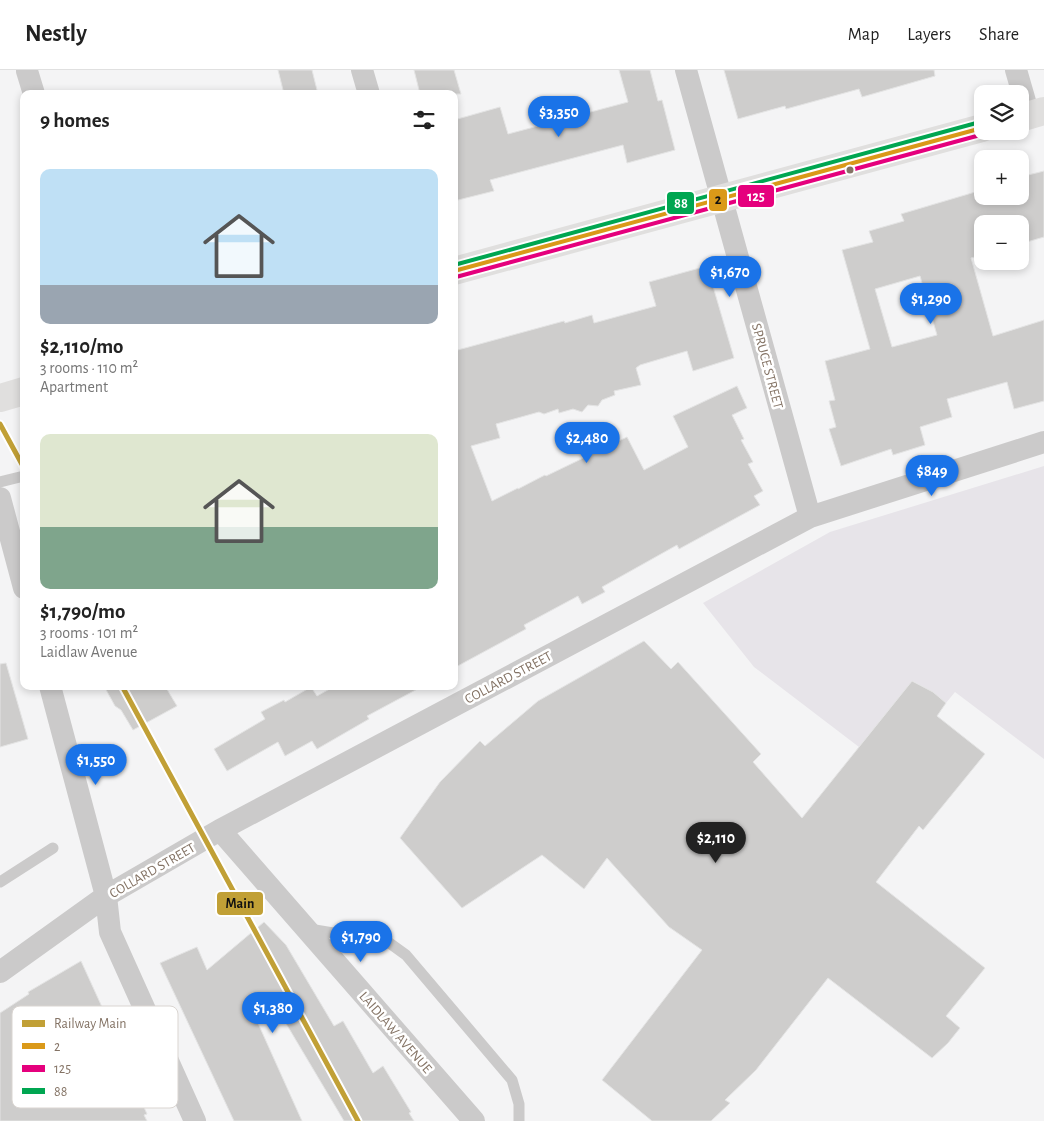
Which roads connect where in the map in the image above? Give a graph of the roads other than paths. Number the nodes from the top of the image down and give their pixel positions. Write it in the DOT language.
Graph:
graph roads {
  1 [pos="362,70"];
  2 [pos="686,70"];
  3 [pos="1016,70"];
  4 [pos="27,71"];
  5 [pos="33,90"];
  6 [pos="368,90"];
  7 [pos="1031,115"];
  8 [pos="974,130"];
  9 [pos="722,199"];
  10 [pos="458,270"];
  11 [pos="20,392"];
  12 [pos="0,398"];
  13 [pos="1044,442"];
  14 [pos="20,477"];
  15 [pos="0,482"];
  16 [pos="0,498"];
  17 [pos="810,517"];
  18 [pos="18,547"];
  19 [pos="20,561"];
  20 [pos="51,690"];
  21 [pos="220,830"];
  22 [pos="53,848"];
  23 [pos="0,882"];
  24 [pos="106,896"];
  25 [pos="306,928"];
  26 [pos="0,972"];
  27 [pos="143,1006"];
  28 [pos="178,1083"];
  29 [pos="195,1121"];
  30 [pos="474,1121"];
  31 [pos="519,1121"];
  1 -- 6 [label="street"];
  2 -- 9 [label="street, SPRUCE STREET"];
  3 -- 7 [label="street"];
  4 -- 5 [label="street"];
  8 -- 9 [label="main road"];
  9 -- 10 [label="main road"];
  9 -- 17 [label="street, SPRUCE STREET"];
  11 -- 12 [label="main road"];
  13 -- 17 [label="street, COLLARD STREET"];
  14 -- 15 [label="lane"];
  16 -- 18 [label="street"];
  17 -- 21 [label="street, COLLARD STREET"];
  18 -- 19 [label="street"];
  20 -- 24 [label="street"];
  21 -- 24 [label="street, COLLARD STREET"];
  21 -- 25 [label="street, LAIDLAW AVENUE"];
  22 -- 23 [label="lane"];
  24 -- 26 [label="street, COLLARD STREET"];
  24 -- 27 [label="street"];
  25 -- 30 [label="street, LAIDLAW AVENUE"];
  25 -- 31 [label="lane"];
  28 -- 29 [label="street"];
}
